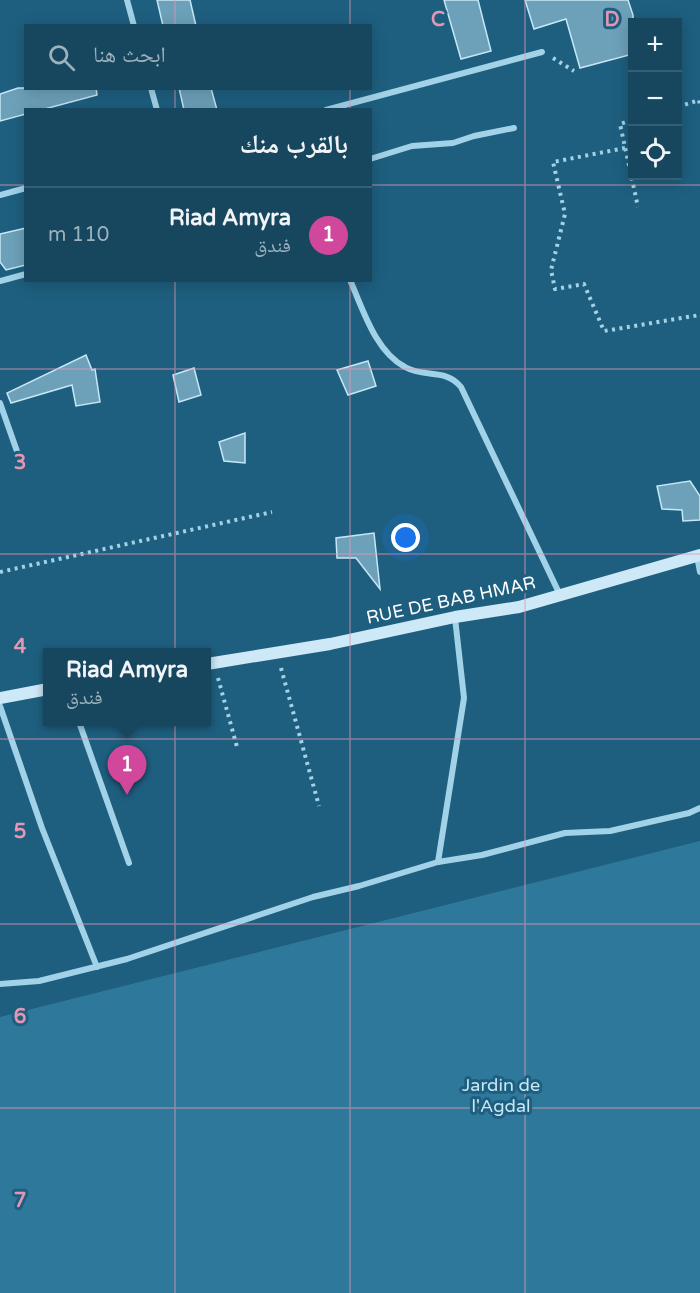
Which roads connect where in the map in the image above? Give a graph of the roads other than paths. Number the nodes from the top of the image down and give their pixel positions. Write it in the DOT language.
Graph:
graph roads {
  1 [pos="127,0"];
  2 [pos="133,24"];
  3 [pos="542,52"];
  4 [pos="152,90"];
  5 [pos="156,108"];
  6 [pos="333,108"];
  7 [pos="514,128"];
  8 [pos="372,158"];
  9 [pos="24,189"];
  10 [pos="0,195"];
  11 [pos="24,275"];
  12 [pos="0,281"];
  13 [pos="351,282"];
  14 [pos="0,403"];
  15 [pos="19,458"];
  16 [pos="698,555"];
  17 [pos="700,572"];
  18 [pos="560,595"];
  19 [pos="455,617"];
  20 [pos="211,664"];
  21 [pos="43,689"];
  22 [pos="0,698"];
  23 [pos="0,706"];
  24 [pos="79,726"];
  25 [pos="700,808"];
  26 [pos="438,862"];
  27 [pos="129,863"];
  28 [pos="97,967"];
  29 [pos="0,984"];
  1 -- 2 [label="street"];
  3 -- 6 [label="street"];
  4 -- 5 [label="street"];
  7 -- 8 [label="street"];
  9 -- 10 [label="street"];
  11 -- 12 [label="street"];
  13 -- 18 [label="street"];
  14 -- 15 [label="street"];
  16 -- 17 [label="street"];
  16 -- 18 [label="main road, RUE DE BAB HMAR"];
  18 -- 19 [label="main road, RUE DE BAB HMAR"];
  19 -- 20 [label="main road, RUE DE BAB HMAR"];
  19 -- 26 [label="street"];
  21 -- 22 [label="main road"];
  23 -- 28 [label="street"];
  24 -- 27 [label="street"];
  25 -- 26 [label="street"];
  26 -- 28 [label="street"];
  28 -- 29 [label="street"];
}
